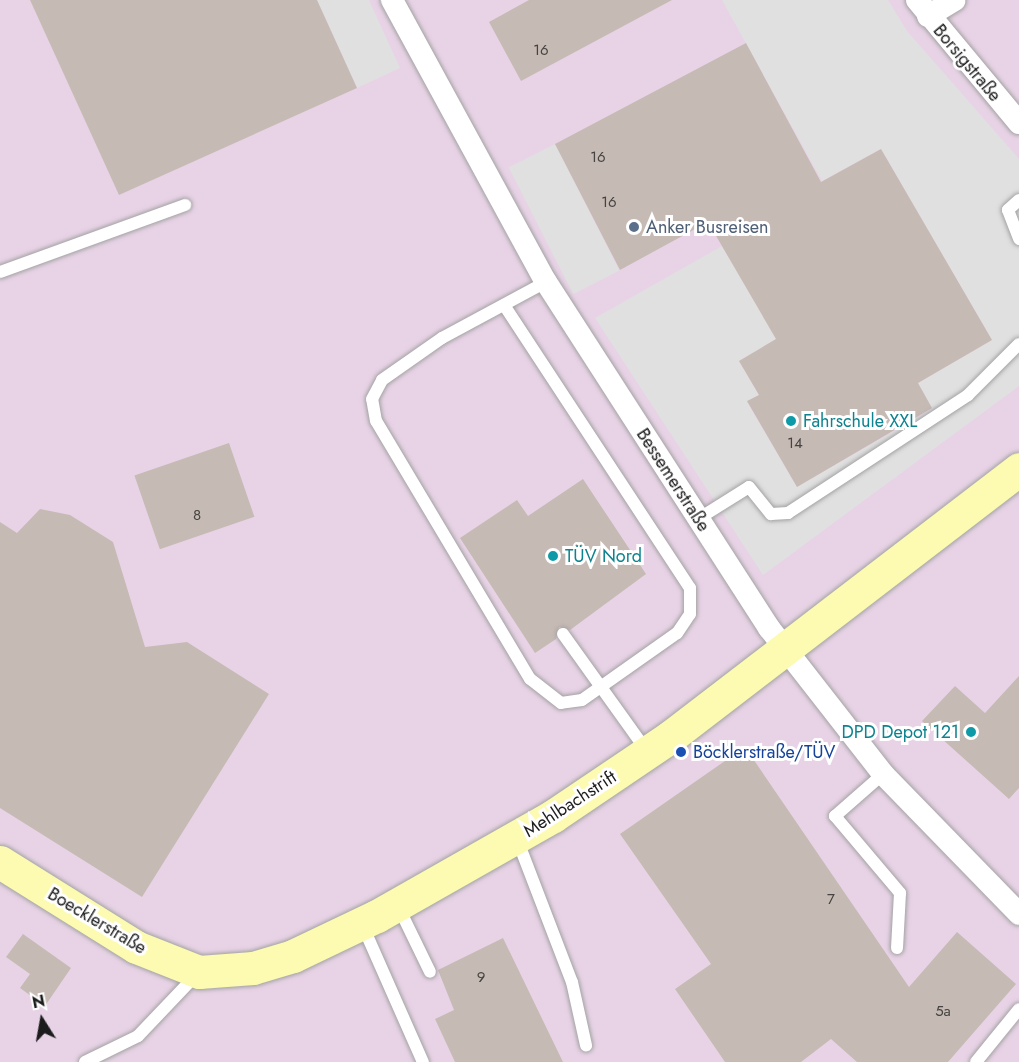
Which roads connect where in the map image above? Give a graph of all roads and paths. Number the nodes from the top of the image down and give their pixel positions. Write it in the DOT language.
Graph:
graph roads {
  1 [pos="392,0"];
  2 [pos="955,0"];
  3 [pos="922,8"];
  4 [pos="1019,123"];
  5 [pos="1019,200"];
  6 [pos="185,204"];
  7 [pos="1019,239"];
  8 [pos="0,272"];
  9 [pos="546,282"];
  10 [pos="504,305"];
  11 [pos="1019,344"];
  12 [pos="1019,469"];
  13 [pos="698,519"];
  14 [pos="563,634"];
  15 [pos="783,648"];
  16 [pos="601,690"];
  17 [pos="648,752"];
  18 [pos="883,774"];
  19 [pos="517,838"];
  20 [pos="0,862"];
  21 [pos="397,905"];
  22 [pos="1019,914"];
  23 [pos="362,923"];
  24 [pos="897,948"];
  25 [pos="199,972"];
  26 [pos="430,972"];
  27 [pos="1019,1009"];
  28 [pos="586,1045"];
  29 [pos="85,1062"];
  30 [pos="423,1062"];
  31 [pos="976,1062"];
  1 -- 9 [label="street, Bessemerstraße"];
  2 -- 3 [label="street"];
  3 -- 4 [label="street, Borsigstraße"];
  5 -- 7 [label="lane"];
  6 -- 8 [label="lane"];
  9 -- 10 [label="lane"];
  9 -- 13 [label="street, Bessemerstraße"];
  10 -- 16 [label="lane"];
  10 -- 16 [label="lane"];
  11 -- 13 [label="lane"];
  12 -- 15 [label="street, Mehlbachstrift"];
  13 -- 15 [label="street, Bessemerstraße"];
  14 -- 16 [label="lane"];
  15 -- 17 [label="street, Mehlbachstrift"];
  15 -- 18 [label="street, Bessemerstraße"];
  16 -- 17 [label="lane"];
  17 -- 19 [label="street, Mehlbachstrift"];
  18 -- 22 [label="street, Bessemerstraße"];
  18 -- 24 [label="lane"];
  19 -- 21 [label="street, Mehlbachstrift"];
  19 -- 28 [label="lane"];
  20 -- 25 [label="street, Boecklerstraße"];
  21 -- 23 [label="street, Mehlbachstrift"];
  21 -- 26 [label="lane"];
  23 -- 25 [label="street, Mehlbachstrift"];
  23 -- 30 [label="lane"];
  25 -- 29 [label="lane"];
  27 -- 31 [label="lane"];
}
